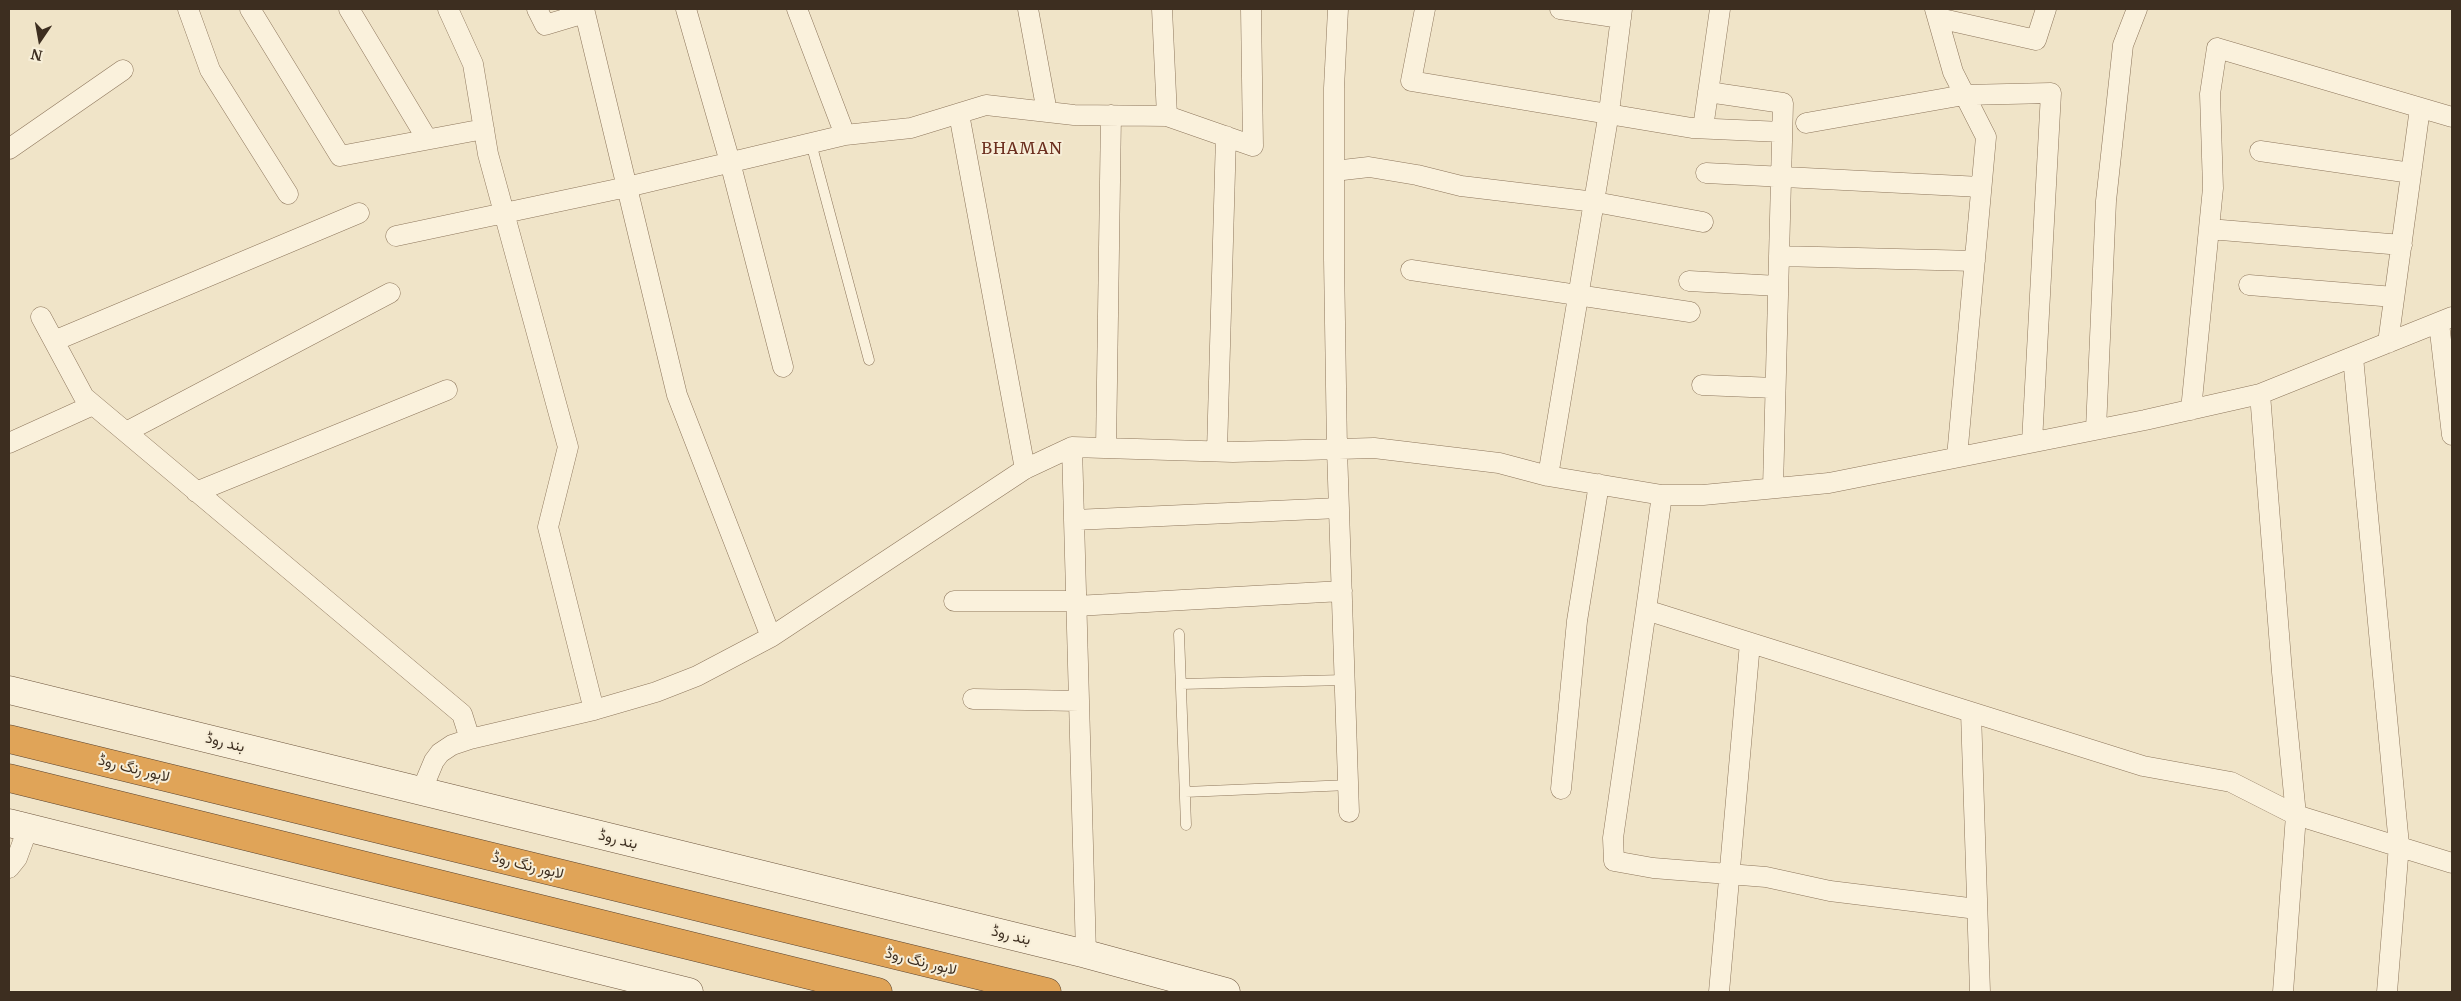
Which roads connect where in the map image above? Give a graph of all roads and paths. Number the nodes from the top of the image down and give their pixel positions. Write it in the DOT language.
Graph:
graph roads {
  1 [pos="188,9"];
  2 [pos="250,9"];
  3 [pos="349,9"];
  4 [pos="448,9"];
  5 [pos="537,9"];
  6 [pos="686,9"];
  7 [pos="798,9"];
  8 [pos="1028,9"];
  9 [pos="1162,9"];
  10 [pos="1251,9"];
  11 [pos="1338,9"];
  12 [pos="1426,9"];
  13 [pos="1560,9"];
  14 [pos="1720,9"];
  15 [pos="2046,9"];
  16 [pos="2137,9"];
  17 [pos="1622,14"];
  18 [pos="1936,14"];
  19 [pos="123,70"];
  20 [pos="1708,92"];
  21 [pos="1964,95"];
  22 [pos="2420,108"];
  23 [pos="1047,112"];
  24 [pos="1609,112"];
  25 [pos="959,114"];
  26 [pos="1111,115"];
  27 [pos="1167,116"];
  28 [pos="2452,118"];
  29 [pos="1806,123"];
  30 [pos="1703,128"];
  31 [pos="484,129"];
  32 [pos="1782,132"];
  33 [pos="845,135"];
  34 [pos="1226,136"];
  35 [pos="427,139"];
  36 [pos="811,143"];
  37 [pos="9,148"];
  38 [pos="2260,151"];
  39 [pos="730,162"];
  40 [pos="1334,171"];
  41 [pos="1706,173"];
  42 [pos="2412,173"];
  43 [pos="1781,177"];
  44 [pos="627,187"];
  45 [pos="1981,187"];
  46 [pos="288,194"];
  47 [pos="1595,202"];
  48 [pos="504,213"];
  49 [pos="360,214"];
  50 [pos="1703,222"];
  51 [pos="2209,229"];
  52 [pos="396,236"];
  53 [pos="2402,245"];
  54 [pos="1778,256"];
  55 [pos="1975,261"];
  56 [pos="1412,270"];
  57 [pos="1689,280"];
  58 [pos="2249,285"];
  59 [pos="1778,286"];
  60 [pos="390,293"];
  61 [pos="1580,296"];
  62 [pos="2394,297"];
  63 [pos="1690,312"];
  64 [pos="41,317"];
  65 [pos="2446,320"];
  66 [pos="54,341"];
  67 [pos="2388,343"];
  68 [pos="2352,357"];
  69 [pos="869,360"];
  70 [pos="783,367"];
  71 [pos="1702,385"];
  72 [pos="1775,388"];
  73 [pos="447,390"];
  74 [pos="2260,394"];
  75 [pos="93,405"];
  76 [pos="2191,410"];
  77 [pos="2096,429"];
  78 [pos="126,432"];
  79 [pos="2452,435"];
  80 [pos="2032,442"];
  81 [pos="9,443"];
  82 [pos="1072,447"];
  83 [pos="1106,448"];
  84 [pos="1337,449"];
  85 [pos="1217,451"];
  86 [pos="1957,457"];
  87 [pos="1025,468"];
  88 [pos="1548,476"];
  89 [pos="1599,484"];
  90 [pos="1772,488"];
  91 [pos="196,492"];
  92 [pos="1662,495"];
  93 [pos="1339,508"];
  94 [pos="1074,520"];
  95 [pos="1342,591"];
  96 [pos="954,601"];
  97 [pos="1076,604"];
  98 [pos="1646,610"];
  99 [pos="1179,634"];
  100 [pos="771,637"];
  101 [pos="1750,643"];
  102 [pos="1345,680"];
  103 [pos="1181,684"];
  104 [pos="9,690"];
  105 [pos="973,699"];
  106 [pos="1079,701"];
  107 [pos="594,710"];
  108 [pos="1971,712"];
  109 [pos="9,739"];
  110 [pos="470,739"];
  111 [pos="9,778"];
  112 [pos="1348,785"];
  113 [pos="1562,789"];
  114 [pos="421,792"];
  115 [pos="1185,792"];
  116 [pos="1349,812"];
  117 [pos="2296,815"];
  118 [pos="1186,825"];
  119 [pos="18,826"];
  120 [pos="2399,845"];
  121 [pos="2452,863"];
  122 [pos="9,868"];
  123 [pos="1730,874"];
  124 [pos="1977,909"];
  125 [pos="1086,954"];
  126 [pos="682,991"];
  127 [pos="878,992"];
  128 [pos="1046,992"];
  129 [pos="1226,992"];
  130 [pos="1719,992"];
  131 [pos="1980,992"];
  132 [pos="2282,992"];
  133 [pos="2387,992"];
  1 -- 46 [label="street"];
  2 -- 35 [label="street"];
  3 -- 35 [label="street"];
  4 -- 31 [label="street"];
  5 -- 44 [label="street"];
  6 -- 39 [label="street"];
  7 -- 33 [label="street"];
  8 -- 23 [label="street"];
  9 -- 27 [label="street"];
  10 -- 34 [label="street"];
  11 -- 40 [label="street"];
  12 -- 24 [label="street"];
  13 -- 17 [label="street"];
  14 -- 20 [label="street"];
  15 -- 18 [label="street"];
  16 -- 77 [label="street"];
  17 -- 24 [label="street"];
  18 -- 21 [label="street"];
  19 -- 37 [label="street"];
  20 -- 30 [label="street"];
  20 -- 32 [label="street"];
  21 -- 29 [label="street"];
  21 -- 45 [label="street"];
  21 -- 80 [label="street"];
  22 -- 28 [label="street"];
  22 -- 42 [label="street"];
  22 -- 51 [label="street"];
  23 -- 25 [label="street"];
  23 -- 26 [label="street"];
  24 -- 30 [label="street"];
  24 -- 47 [label="street"];
  25 -- 33 [label="street"];
  25 -- 87 [label="street"];
  26 -- 27 [label="street"];
  26 -- 83 [label="street"];
  27 -- 34 [label="street"];
  30 -- 32 [label="street"];
  31 -- 35 [label="street"];
  31 -- 48 [label="street"];
  32 -- 43 [label="street"];
  33 -- 36 [label="street"];
  34 -- 85 [label="street"];
  36 -- 39 [label="street"];
  36 -- 69 [label="lane"];
  38 -- 42 [label="street"];
  39 -- 44 [label="street"];
  39 -- 70 [label="street"];
  40 -- 47 [label="street"];
  40 -- 84 [label="street"];
  41 -- 43 [label="street"];
  42 -- 53 [label="street"];
  43 -- 45 [label="street"];
  43 -- 54 [label="street"];
  44 -- 48 [label="street"];
  44 -- 100 [label="street"];
  45 -- 55 [label="street"];
  47 -- 50 [label="street"];
  47 -- 61 [label="street"];
  48 -- 52 [label="street"];
  48 -- 107 [label="street"];
  49 -- 66 [label="street"];
  51 -- 53 [label="street"];
  51 -- 76 [label="street"];
  53 -- 62 [label="street"];
  54 -- 55 [label="street"];
  54 -- 59 [label="street"];
  55 -- 86 [label="street"];
  56 -- 61 [label="street"];
  57 -- 59 [label="street"];
  58 -- 62 [label="street"];
  59 -- 72 [label="street"];
  60 -- 78 [label="street"];
  61 -- 63 [label="street"];
  61 -- 88 [label="street"];
  62 -- 67 [label="street"];
  64 -- 66 [label="street"];
  65 -- 67 [label="street"];
  65 -- 79 [label="street"];
  66 -- 75 [label="street"];
  67 -- 68 [label="street"];
  68 -- 74 [label="street"];
  68 -- 120 [label="street"];
  71 -- 72 [label="street"];
  72 -- 90 [label="street"];
  73 -- 91 [label="street"];
  74 -- 76 [label="street"];
  74 -- 117 [label="street"];
  75 -- 78 [label="street"];
  75 -- 81 [label="street"];
  76 -- 77 [label="street"];
  77 -- 80 [label="street"];
  78 -- 91 [label="street"];
  80 -- 86 [label="street"];
  82 -- 83 [label="street"];
  82 -- 87 [label="street"];
  82 -- 94 [label="street"];
  83 -- 85 [label="street"];
  84 -- 85 [label="street"];
  84 -- 88 [label="street"];
  84 -- 93 [label="street"];
  86 -- 90 [label="street"];
  87 -- 100 [label="street"];
  88 -- 89 [label="street"];
  89 -- 92 [label="street"];
  89 -- 113 [label="street"];
  90 -- 92 [label="street"];
  91 -- 110 [label="street"];
  92 -- 98 [label="street"];
  93 -- 94 [label="street"];
  93 -- 95 [label="street"];
  94 -- 97 [label="street"];
  95 -- 97 [label="street"];
  95 -- 102 [label="street"];
  96 -- 97 [label="street"];
  97 -- 106 [label="street"];
  98 -- 101 [label="street"];
  98 -- 123 [label="street"];
  99 -- 103 [label="lane"];
  100 -- 107 [label="street"];
  101 -- 108 [label="street"];
  101 -- 123 [label="street"];
  102 -- 103 [label="lane"];
  102 -- 112 [label="street"];
  103 -- 115 [label="lane"];
  104 -- 114 [label="main road, بند روڈ"];
  105 -- 106 [label="street"];
  106 -- 125 [label="street"];
  107 -- 110 [label="street"];
  108 -- 117 [label="street"];
  108 -- 124 [label="street"];
  109 -- 128 [label="highway, لاہور رنگ روڈ"];
  110 -- 114 [label="street"];
  111 -- 127 [label="highway"];
  112 -- 115 [label="lane"];
  112 -- 116 [label="street"];
  114 -- 125 [label="main road, بند روڈ"];
  115 -- 118 [label="lane"];
  117 -- 120 [label="street"];
  117 -- 132 [label="street"];
  119 -- 122 [label="street"];
  119 -- 126 [label="main road"];
  120 -- 121 [label="street"];
  120 -- 133 [label="street"];
  123 -- 124 [label="street"];
  123 -- 130 [label="street"];
  124 -- 131 [label="street"];
  125 -- 129 [label="main road, بند روڈ"];
}
